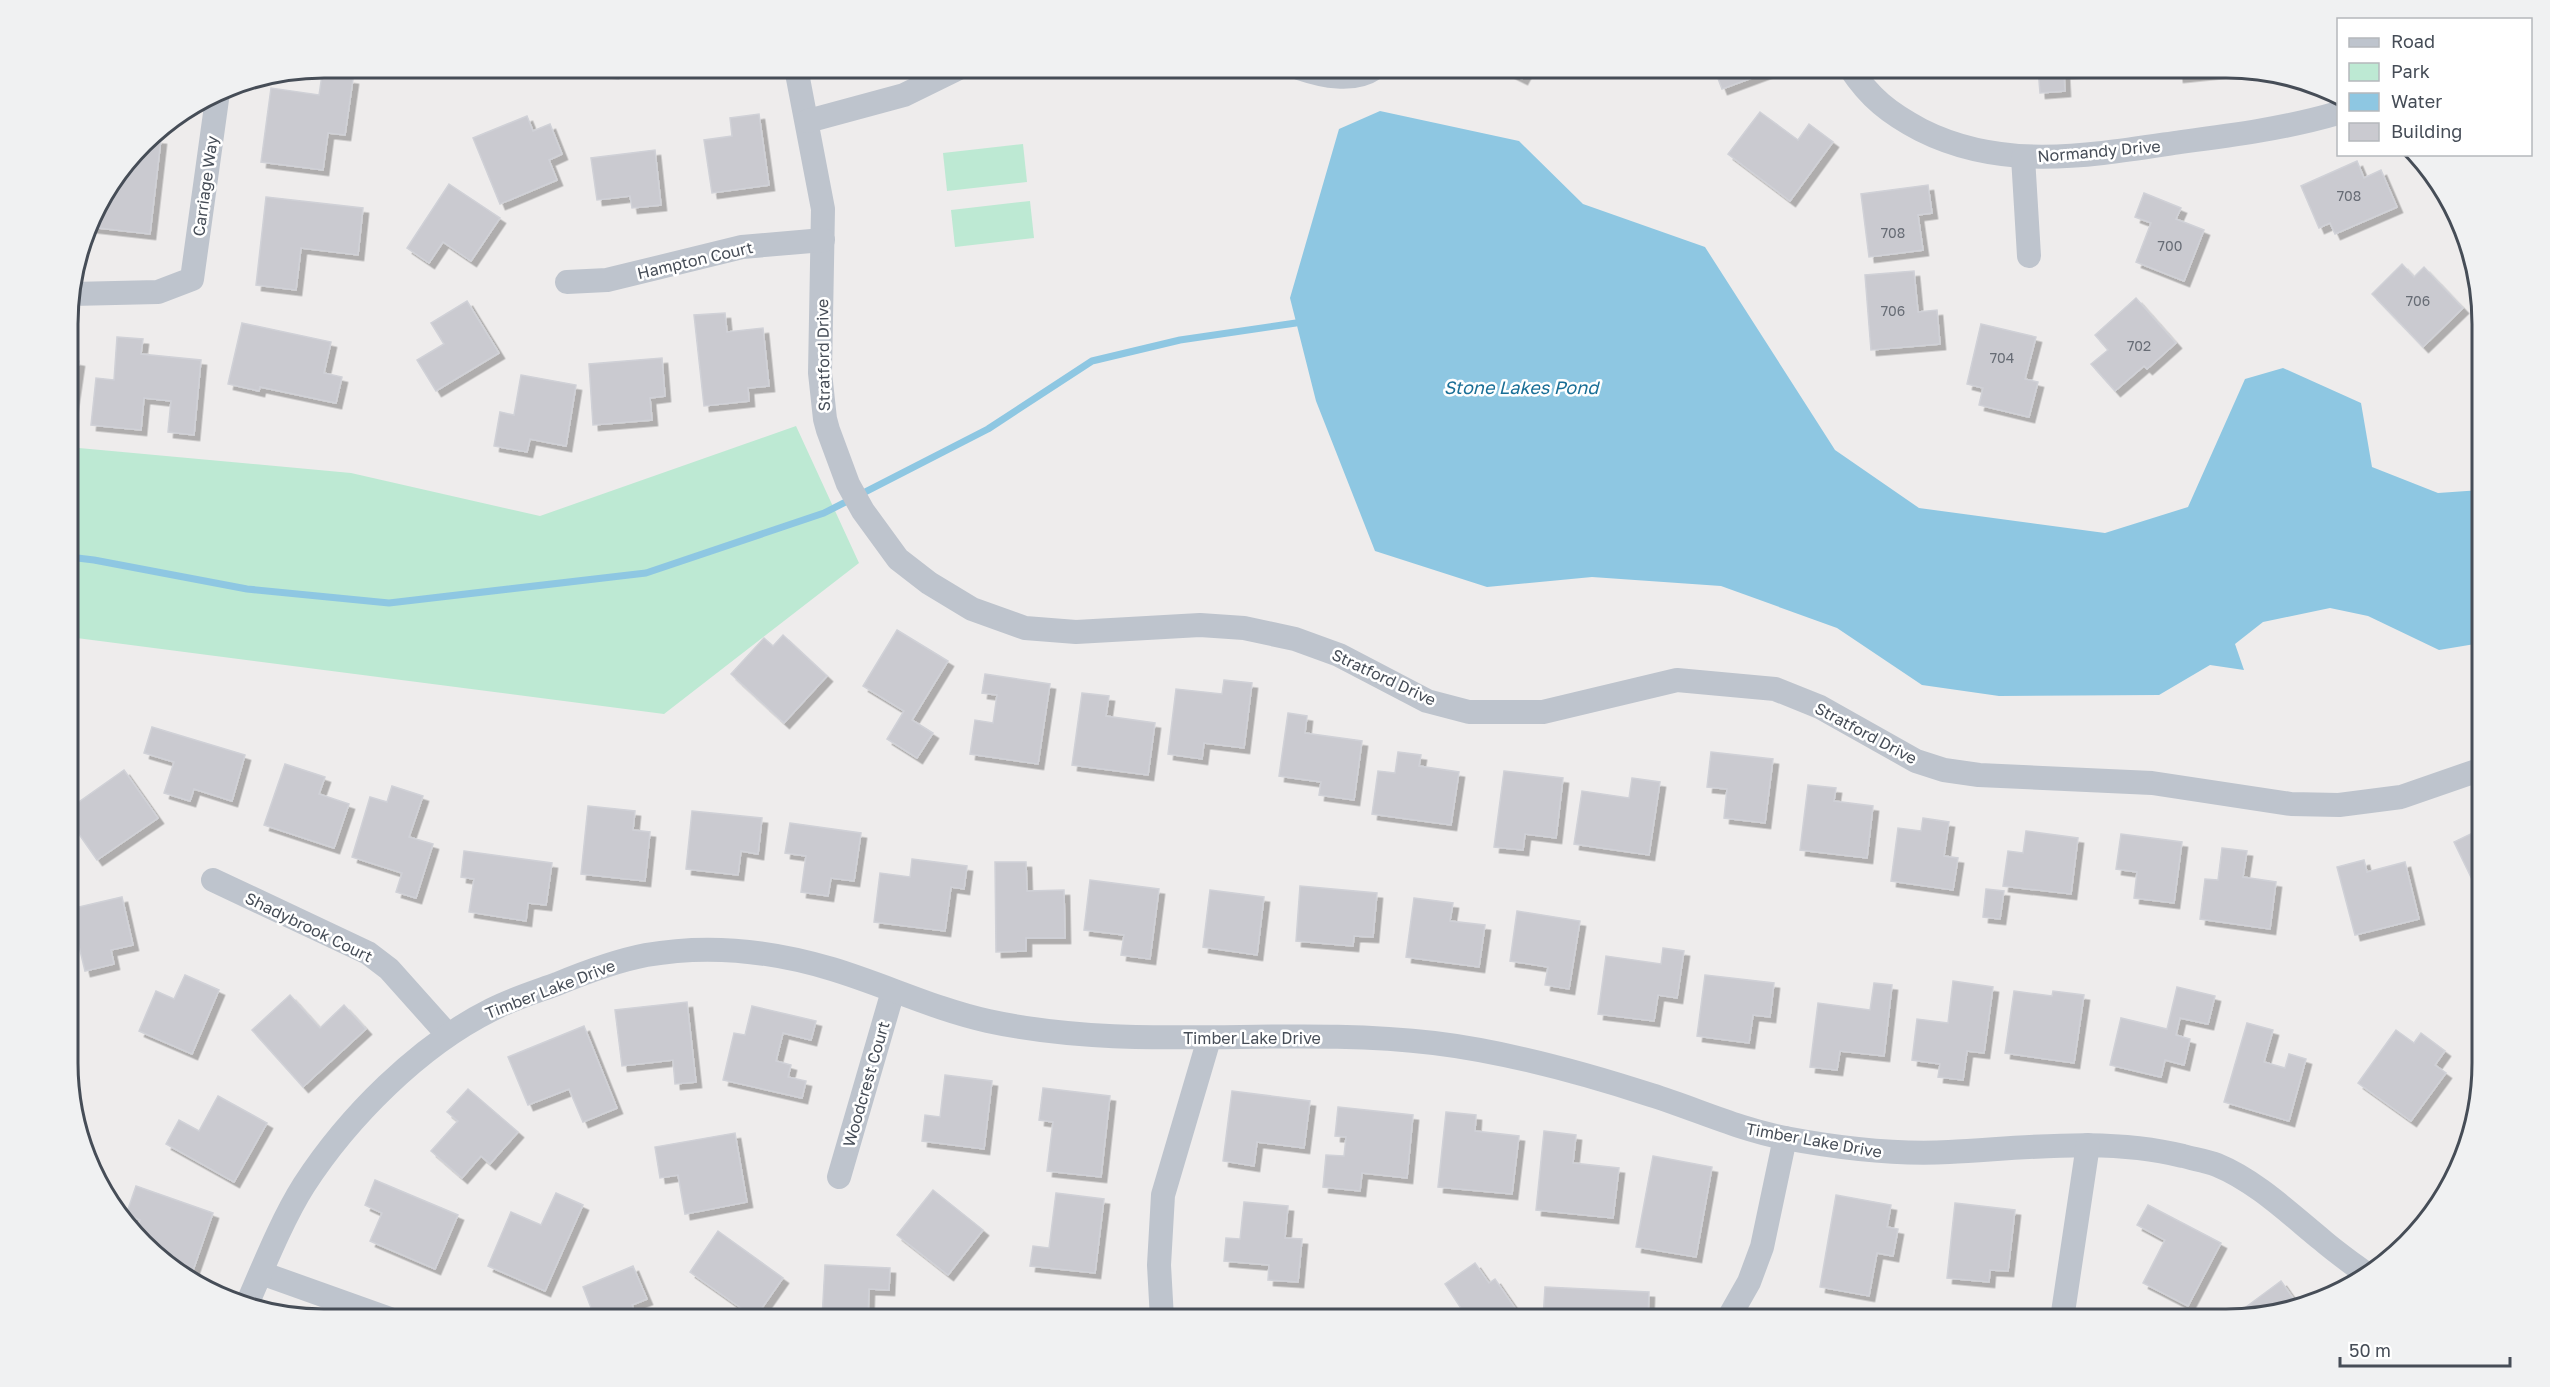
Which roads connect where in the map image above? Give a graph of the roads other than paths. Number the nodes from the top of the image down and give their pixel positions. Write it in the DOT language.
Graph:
graph roads {
  1 [pos="798,78"];
  2 [pos="939,78"];
  3 [pos="1858,78"];
  4 [pos="217,102"];
  5 [pos="2337,113"];
  6 [pos="808,121"];
  7 [pos="2023,157"];
  8 [pos="823,240"];
  9 [pos="2029,256"];
  10 [pos="567,282"];
  11 [pos="80,294"];
  12 [pos="2472,772"];
  13 [pos="213,880"];
  14 [pos="893,991"];
  15 [pos="448,1035"];
  16 [pos="1209,1039"];
  17 [pos="1785,1138"];
  18 [pos="2088,1145"];
  19 [pos="839,1177"];
  20 [pos="2360,1270"];
  21 [pos="261,1273"];
  22 [pos="250,1298"];
  23 [pos="360,1309"];
  24 [pos="1161,1309"];
  25 [pos="1734,1309"];
  26 [pos="2063,1309"];
  1 -- 6 [label="street, Stratford Drive"];
  2 -- 6 [label="street"];
  3 -- 7 [label="street, Normandy Drive"];
  4 -- 11 [label="street, Carriage Way"];
  5 -- 7 [label="street, Normandy Drive"];
  6 -- 8 [label="street, Stratford Drive"];
  7 -- 9 [label="street"];
  8 -- 10 [label="street, Hampton Court"];
  8 -- 12 [label="street, Stratford Drive"];
  13 -- 15 [label="street, Shadybrook Court"];
  14 -- 15 [label="street, Timber Lake Drive"];
  14 -- 16 [label="street, Timber Lake Drive"];
  14 -- 19 [label="street, Woodcrest Court"];
  15 -- 21 [label="street, Timber Lake Drive"];
  16 -- 17 [label="street, Timber Lake Drive"];
  16 -- 24 [label="street"];
  17 -- 18 [label="street, Timber Lake Drive"];
  17 -- 25 [label="street"];
  18 -- 20 [label="street, Timber Lake Drive"];
  18 -- 26 [label="street"];
  21 -- 22 [label="street, Timber Lake Drive"];
  21 -- 23 [label="street"];
}
